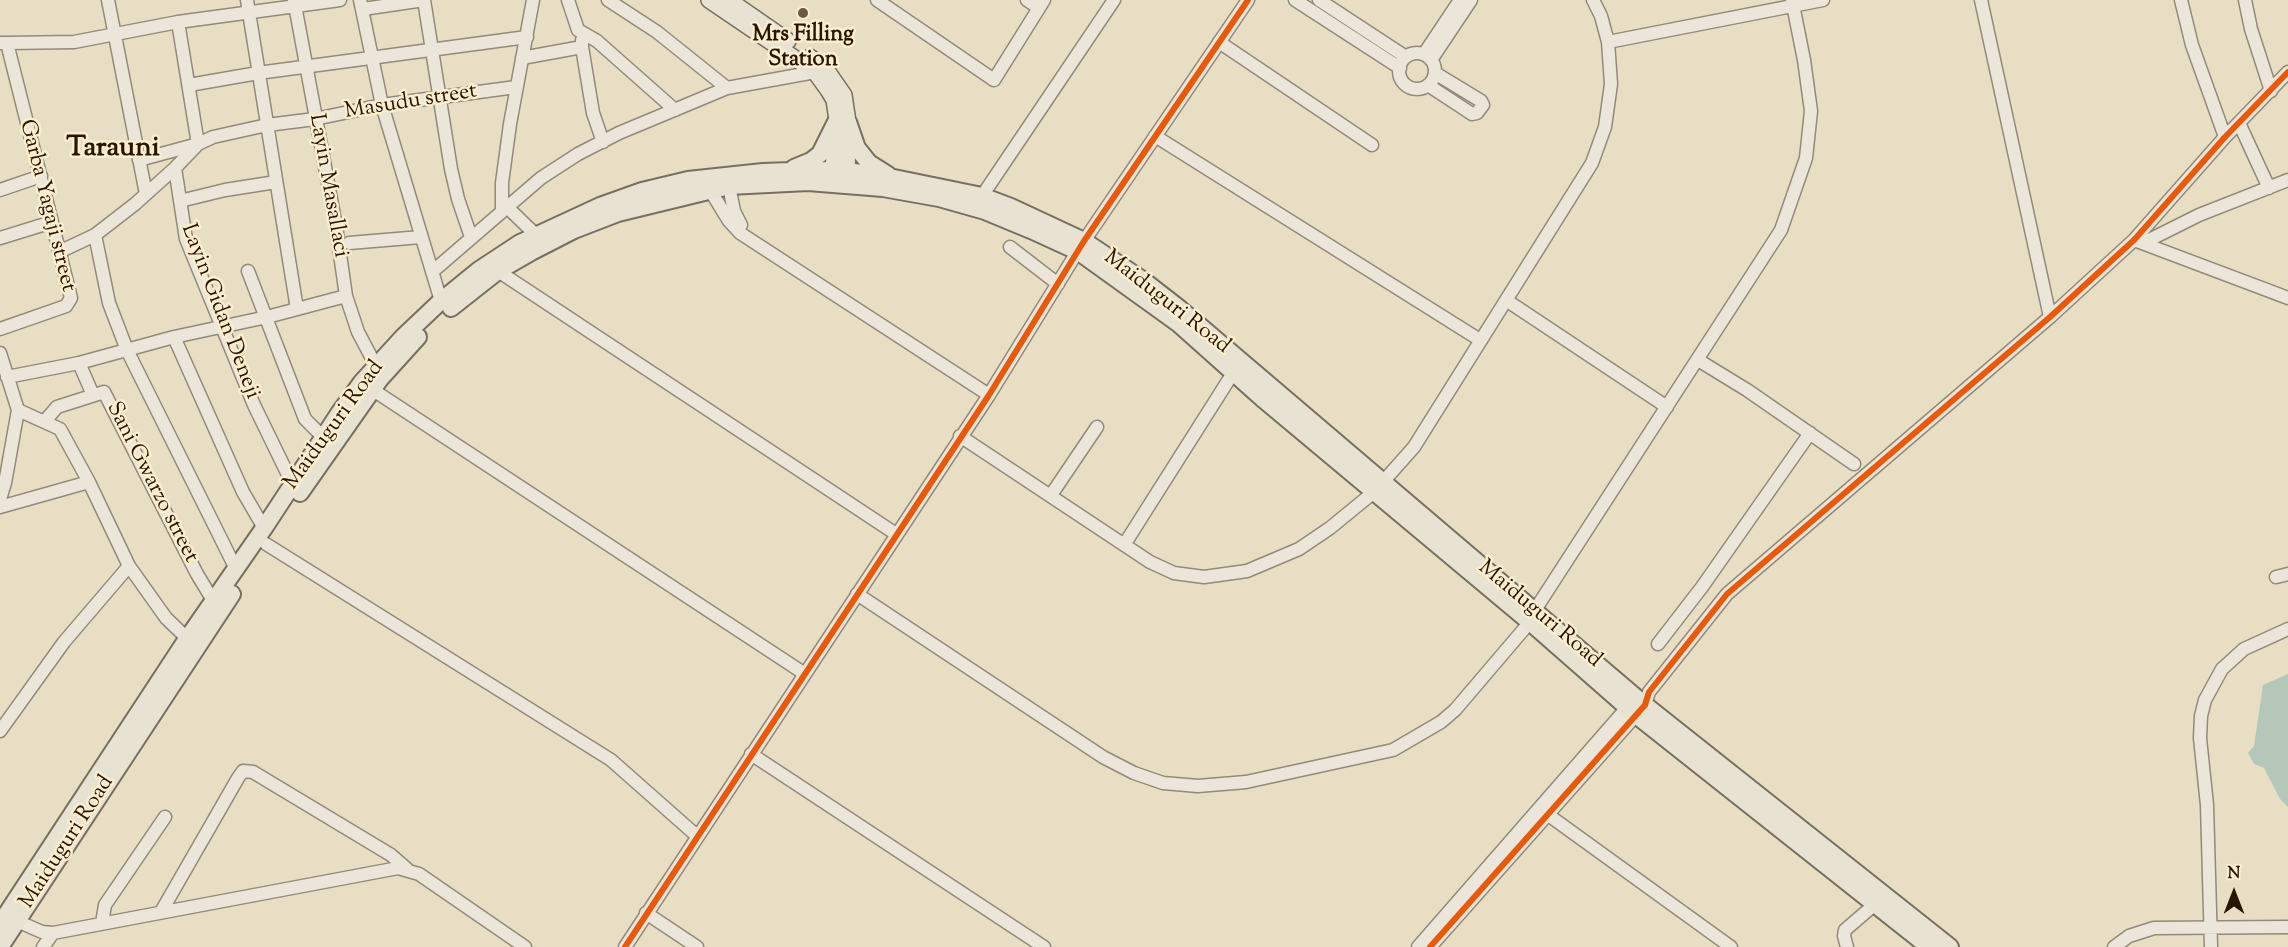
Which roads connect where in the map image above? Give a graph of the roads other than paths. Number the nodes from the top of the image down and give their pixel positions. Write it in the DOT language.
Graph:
graph roads {
  1 [pos="108,0"];
  2 [pos="340,0"];
  3 [pos="424,0"];
  4 [pos="533,0"];
  5 [pos="568,0"];
  6 [pos="608,0"];
  7 [pos="709,0"];
  8 [pos="729,0"];
  9 [pos="877,0"];
  10 [pos="1027,0"];
  11 [pos="1114,0"];
  12 [pos="1248,0"];
  13 [pos="1295,0"];
  14 [pos="1319,0"];
  15 [pos="1460,0"];
  16 [pos="1471,0"];
  17 [pos="1593,0"];
  18 [pos="1823,0"];
  19 [pos="1981,0"];
  20 [pos="2181,0"];
  21 [pos="2245,0"];
  22 [pos="295,3"];
  23 [pos="1793,3"];
  24 [pos="1041,4"];
  25 [pos="362,5"];
  26 [pos="248,6"];
  27 [pos="178,22"];
  28 [pos="581,32"];
  29 [pos="1357,33"];
  30 [pos="114,34"];
  31 [pos="527,37"];
  32 [pos="1441,37"];
  33 [pos="1219,42"];
  34 [pos="1608,42"];
  35 [pos="3,43"];
  36 [pos="582,47"];
  37 [pos="432,49"];
  38 [pos="794,51"];
  39 [pos="374,57"];
  40 [pos="1406,57"];
  41 [pos="1428,57"];
  42 [pos="522,58"];
  43 [pos="306,68"];
  44 [pos="1400,68"];
  45 [pos="814,72"];
  46 [pos="2288,72"];
  47 [pos="258,73"];
  48 [pos="1435,73"];
  49 [pos="189,85"];
  50 [pos="1428,85"];
  51 [pos="516,87"];
  52 [pos="727,88"];
  53 [pos="2271,90"];
  54 [pos="441,99"];
  55 [pos="382,105"];
  56 [pos="675,110"];
  57 [pos="315,119"];
  58 [pos="843,121"];
  59 [pos="2239,123"];
  60 [pos="267,125"];
  61 [pos="1155,136"];
  62 [pos="2224,137"];
  63 [pos="603,142"];
  64 [pos="198,144"];
  65 [pos="1372,145"];
  66 [pos="139,160"];
  67 [pos="175,168"];
  68 [pos="789,170"];
  69 [pos="41,176"];
  70 [pos="839,177"];
  71 [pos="894,178"];
  72 [pos="2288,180"];
  73 [pos="276,182"];
  74 [pos="729,186"];
  75 [pos="2269,188"];
  76 [pos="0,190"];
  77 [pos="711,190"];
  78 [pos="146,194"];
  79 [pos="982,196"];
  80 [pos="180,201"];
  81 [pos="504,209"];
  82 [pos="52,222"];
  83 [pos="95,235"];
  84 [pos="537,235"];
  85 [pos="421,237"];
  86 [pos="471,237"];
  87 [pos="747,237"];
  88 [pos="0,238"];
  89 [pos="2138,242"];
  90 [pos="350,243"];
  91 [pos="1082,246"];
  92 [pos="1010,248"];
  93 [pos="59,252"];
  94 [pos="248,271"];
  95 [pos="498,271"];
  96 [pos="432,272"];
  97 [pos="1058,284"];
  98 [pos="346,296"];
  99 [pos="2288,298"];
  100 [pos="1506,300"];
  101 [pos="441,301"];
  102 [pos="297,309"];
  103 [pos="267,317"];
  104 [pos="2050,317"];
  105 [pos="222,326"];
  106 [pos="0,329"];
  107 [pos="174,337"];
  108 [pos="1480,340"];
  109 [pos="127,350"];
  110 [pos="0,353"];
  111 [pos="1698,360"];
  112 [pos="80,363"];
  113 [pos="376,366"];
  114 [pos="1233,373"];
  115 [pos="7,376"];
  116 [pos="368,386"];
  117 [pos="988,394"];
  118 [pos="93,395"];
  119 [pos="1667,407"];
  120 [pos="18,410"];
  121 [pos="45,421"];
  122 [pos="1097,426"];
  123 [pos="1810,433"];
  124 [pos="960,436"];
  125 [pos="322,437"];
  126 [pos="1854,464"];
  127 [pos="89,482"];
  128 [pos="293,485"];
  129 [pos="1379,488"];
  130 [pos="1051,495"];
  131 [pos="0,499"];
  132 [pos="0,507"];
  133 [pos="896,534"];
  134 [pos="265,536"];
  135 [pos="1124,545"];
  136 [pos="129,566"];
  137 [pos="236,569"];
  138 [pos="857,594"];
  139 [pos="214,602"];
  140 [pos="1532,616"];
  141 [pos="2288,629"];
  142 [pos="192,643"];
  143 [pos="1658,644"];
  144 [pos="805,674"];
  145 [pos="1639,703"];
  146 [pos="0,731"];
  147 [pos="751,754"];
  148 [pos="1543,811"];
  149 [pos="165,817"];
  150 [pos="697,836"];
  151 [pos="409,870"];
  152 [pos="1874,904"];
  153 [pos="161,912"];
  154 [pos="646,914"];
  155 [pos="17,921"];
  156 [pos="102,923"];
  157 [pos="0,924"];
  158 [pos="2211,927"];
  159 [pos="2288,927"];
  160 [pos="53,933"];
  161 [pos="0,947"];
  162 [pos="43,947"];
  163 [pos="525,947"];
  164 [pos="625,947"];
  165 [pos="697,947"];
  166 [pos="1044,947"];
  167 [pos="1418,947"];
  168 [pos="1430,947"];
  169 [pos="1731,947"];
  170 [pos="1847,947"];
  171 [pos="1929,947"];
  172 [pos="1950,947"];
  173 [pos="2114,947"];
  174 [pos="2211,947"];
  1 -- 30 [label="street"];
  2 -- 22 [label="street"];
  3 -- 25 [label="street"];
  3 -- 37 [label="street"];
  4 -- 31 [label="street"];
  5 -- 28 [label="street"];
  6 -- 52 [label="street"];
  7 -- 38 [label="main road"];
  8 -- 38 [label="main road"];
  9 -- 24 [label="street"];
  10 -- 24 [label="street"];
  11 -- 79 [label="street"];
  12 -- 33 [label="street"];
  13 -- 29 [label="street"];
  14 -- 29 [label="street"];
  15 -- 32 [label="street"];
  16 -- 32 [label="street"];
  17 -- 34 [label="street"];
  18 -- 23 [label="street"];
  19 -- 104 [label="street"];
  20 -- 62 [label="street"];
  21 -- 53 [label="street"];
  22 -- 26 [label="street"];
  22 -- 43 [label="street, Layin Masallaci"];
  23 -- 34 [label="street"];
  23 -- 111 [label="street"];
  25 -- 39 [label="street"];
  26 -- 27 [label="street"];
  26 -- 47 [label="street"];
  27 -- 30 [label="street"];
  27 -- 49 [label="street"];
  28 -- 36 [label="street"];
  28 -- 56 [label="street"];
  29 -- 40 [label="street"];
  29 -- 44 [label="street"];
  30 -- 35 [label="street"];
  30 -- 66 [label="street"];
  31 -- 37 [label="street"];
  31 -- 42 [label="street"];
  32 -- 41 [label="street"];
  33 -- 61 [label="street"];
  33 -- 65 [label="street"];
  34 -- 100 [label="street"];
  35 -- 69 [label="street, Garba Yagaji street"];
  36 -- 42 [label="street"];
  36 -- 63 [label="street"];
  37 -- 39 [label="street"];
  37 -- 54 [label="street"];
  38 -- 45 [label="main road"];
  38 -- 58 [label="main road"];
  39 -- 43 [label="street"];
  39 -- 55 [label="street"];
  40 -- 41 [label="street"];
  40 -- 44 [label="street"];
  41 -- 48 [label="street"];
  42 -- 51 [label="street"];
  43 -- 47 [label="street"];
  43 -- 57 [label="street, Layin Masallaci"];
  44 -- 50 [label="street"];
  45 -- 52 [label="street"];
  45 -- 58 [label="main road"];
  46 -- 53 [label="street"];
  47 -- 49 [label="street"];
  47 -- 60 [label="street"];
  48 -- 50 [label="street"];
  48 -- 50 [label="street"];
  49 -- 64 [label="street"];
  51 -- 54 [label="street, Masudu street"];
  51 -- 81 [label="street"];
  52 -- 56 [label="street"];
  53 -- 59 [label="street"];
  54 -- 55 [label="street, Masudu street"];
  54 -- 86 [label="street"];
  55 -- 57 [label="street, Masudu street"];
  55 -- 85 [label="street"];
  56 -- 63 [label="street"];
  57 -- 60 [label="street, Masudu street"];
  57 -- 98 [label="street, Layin Masallaci"];
  58 -- 68 [label="highway"];
  58 -- 70 [label="main road"];
  58 -- 71 [label="highway"];
  59 -- 62 [label="street"];
  59 -- 75 [label="street"];
  60 -- 64 [label="street, Masudu street"];
  60 -- 73 [label="street"];
  61 -- 91 [label="street"];
  61 -- 108 [label="street"];
  62 -- 89 [label="street"];
  63 -- 81 [label="street"];
  64 -- 66 [label="street"];
  64 -- 67 [label="street, Masudu street"];
  66 -- 78 [label="street"];
  67 -- 78 [label="street"];
  67 -- 80 [label="street, Layin Gidan Deneji"];
  68 -- 70 [label="highway, Maiduguri Road"];
  68 -- 84 [label="highway, Maiduguri Road"];
  69 -- 76 [label="street"];
  69 -- 82 [label="street, Garba Yagaji street"];
  70 -- 71 [label="highway, Maiduguri Road"];
  70 -- 74 [label="highway, Maiduguri Road"];
  70 -- 91 [label="highway, Maiduguri Road"];
  71 -- 79 [label="highway, Maiduguri Road"];
  72 -- 75 [label="street"];
  73 -- 80 [label="street"];
  73 -- 102 [label="street"];
  74 -- 77 [label="highway, Maiduguri Road"];
  74 -- 87 [label="street"];
  75 -- 89 [label="street"];
  77 -- 87 [label="street"];
  77 -- 95 [label="highway, Maiduguri Road"];
  78 -- 83 [label="street"];
  79 -- 91 [label="highway, Maiduguri Road"];
  80 -- 105 [label="street, Layin Gidan Deneji"];
  81 -- 84 [label="street"];
  81 -- 86 [label="street"];
  82 -- 88 [label="street"];
  82 -- 93 [label="street, Garba Yagaji street"];
  83 -- 93 [label="street"];
  83 -- 109 [label="street"];
  84 -- 101 [label="highway, Maiduguri Road"];
  85 -- 90 [label="street"];
  85 -- 96 [label="street"];
  86 -- 96 [label="street"];
  87 -- 117 [label="street"];
  89 -- 99 [label="street"];
  89 -- 104 [label="street"];
  91 -- 97 [label="street"];
  91 -- 114 [label="highway, Maiduguri Road"];
  91 -- 129 [label="highway, Maiduguri Road"];
  92 -- 97 [label="street"];
  93 -- 106 [label="street, Garba Yagaji street"];
  94 -- 103 [label="street"];
  95 -- 116 [label="highway, Maiduguri Road"];
  95 -- 133 [label="street"];
  96 -- 101 [label="street"];
  97 -- 117 [label="street"];
  98 -- 102 [label="street"];
  98 -- 113 [label="street, Layin Masallaci"];
  100 -- 108 [label="street"];
  100 -- 119 [label="street"];
  101 -- 113 [label="highway, Maiduguri Road"];
  102 -- 103 [label="street"];
  103 -- 105 [label="street"];
  103 -- 125 [label="street"];
  104 -- 145 [label="street"];
  105 -- 107 [label="street"];
  105 -- 128 [label="street, Layin Gidan Deneji"];
  107 -- 109 [label="street"];
  107 -- 134 [label="street"];
  108 -- 129 [label="street"];
  109 -- 112 [label="street"];
  109 -- 137 [label="street"];
  110 -- 115 [label="street"];
  111 -- 119 [label="street"];
  111 -- 123 [label="street"];
  112 -- 115 [label="street"];
  112 -- 118 [label="street"];
  113 -- 116 [label="highway, Maiduguri Road"];
  114 -- 129 [label="highway, Maiduguri Road"];
  114 -- 135 [label="street"];
  115 -- 120 [label="street"];
  116 -- 125 [label="highway, Maiduguri Road"];
  116 -- 134 [label="highway, Maiduguri Road"];
  116 -- 144 [label="street"];
  117 -- 124 [label="street"];
  118 -- 121 [label="street, Sani Gwarzo street"];
  118 -- 139 [label="street, Sani Gwarzo street"];
  119 -- 140 [label="street"];
  120 -- 121 [label="street"];
  120 -- 131 [label="street"];
  121 -- 127 [label="street"];
  122 -- 130 [label="street"];
  123 -- 126 [label="street"];
  123 -- 143 [label="street"];
  124 -- 130 [label="street"];
  124 -- 133 [label="street"];
  125 -- 128 [label="highway, Maiduguri Road"];
  127 -- 132 [label="street"];
  127 -- 136 [label="street"];
  128 -- 134 [label="highway, Maiduguri Road"];
  129 -- 135 [label="street"];
  129 -- 140 [label="highway, Maiduguri Road"];
  130 -- 135 [label="street"];
  133 -- 138 [label="street"];
  134 -- 137 [label="highway, Maiduguri Road"];
  134 -- 142 [label="highway, Maiduguri Road"];
  134 -- 150 [label="street"];
  136 -- 142 [label="street"];
  136 -- 146 [label="street"];
  137 -- 139 [label="highway, Maiduguri Road"];
  138 -- 140 [label="street"];
  138 -- 144 [label="street"];
  139 -- 142 [label="highway, Maiduguri Road"];
  140 -- 145 [label="highway, Maiduguri Road"];
  141 -- 158 [label="street"];
  142 -- 155 [label="highway, Maiduguri Road"];
  142 -- 157 [label="highway, Maiduguri Road"];
  144 -- 147 [label="street"];
  145 -- 148 [label="street"];
  145 -- 152 [label="highway, Maiduguri Road"];
  145 -- 172 [label="highway, Maiduguri Road"];
  147 -- 150 [label="street"];
  147 -- 166 [label="street"];
  148 -- 167 [label="street"];
  148 -- 168 [label="street"];
  148 -- 169 [label="street"];
  149 -- 156 [label="street"];
  150 -- 154 [label="street"];
  151 -- 153 [label="street"];
  151 -- 153 [label="street"];
  151 -- 163 [label="street"];
  152 -- 170 [label="street"];
  152 -- 171 [label="highway, Maiduguri Road"];
  153 -- 156 [label="street"];
  154 -- 164 [label="street"];
  154 -- 165 [label="street"];
  155 -- 160 [label="street"];
  155 -- 161 [label="highway, Maiduguri Road"];
  156 -- 160 [label="street"];
  158 -- 159 [label="street"];
  158 -- 173 [label="street"];
  158 -- 174 [label="street"];
  160 -- 162 [label="street"];
}
